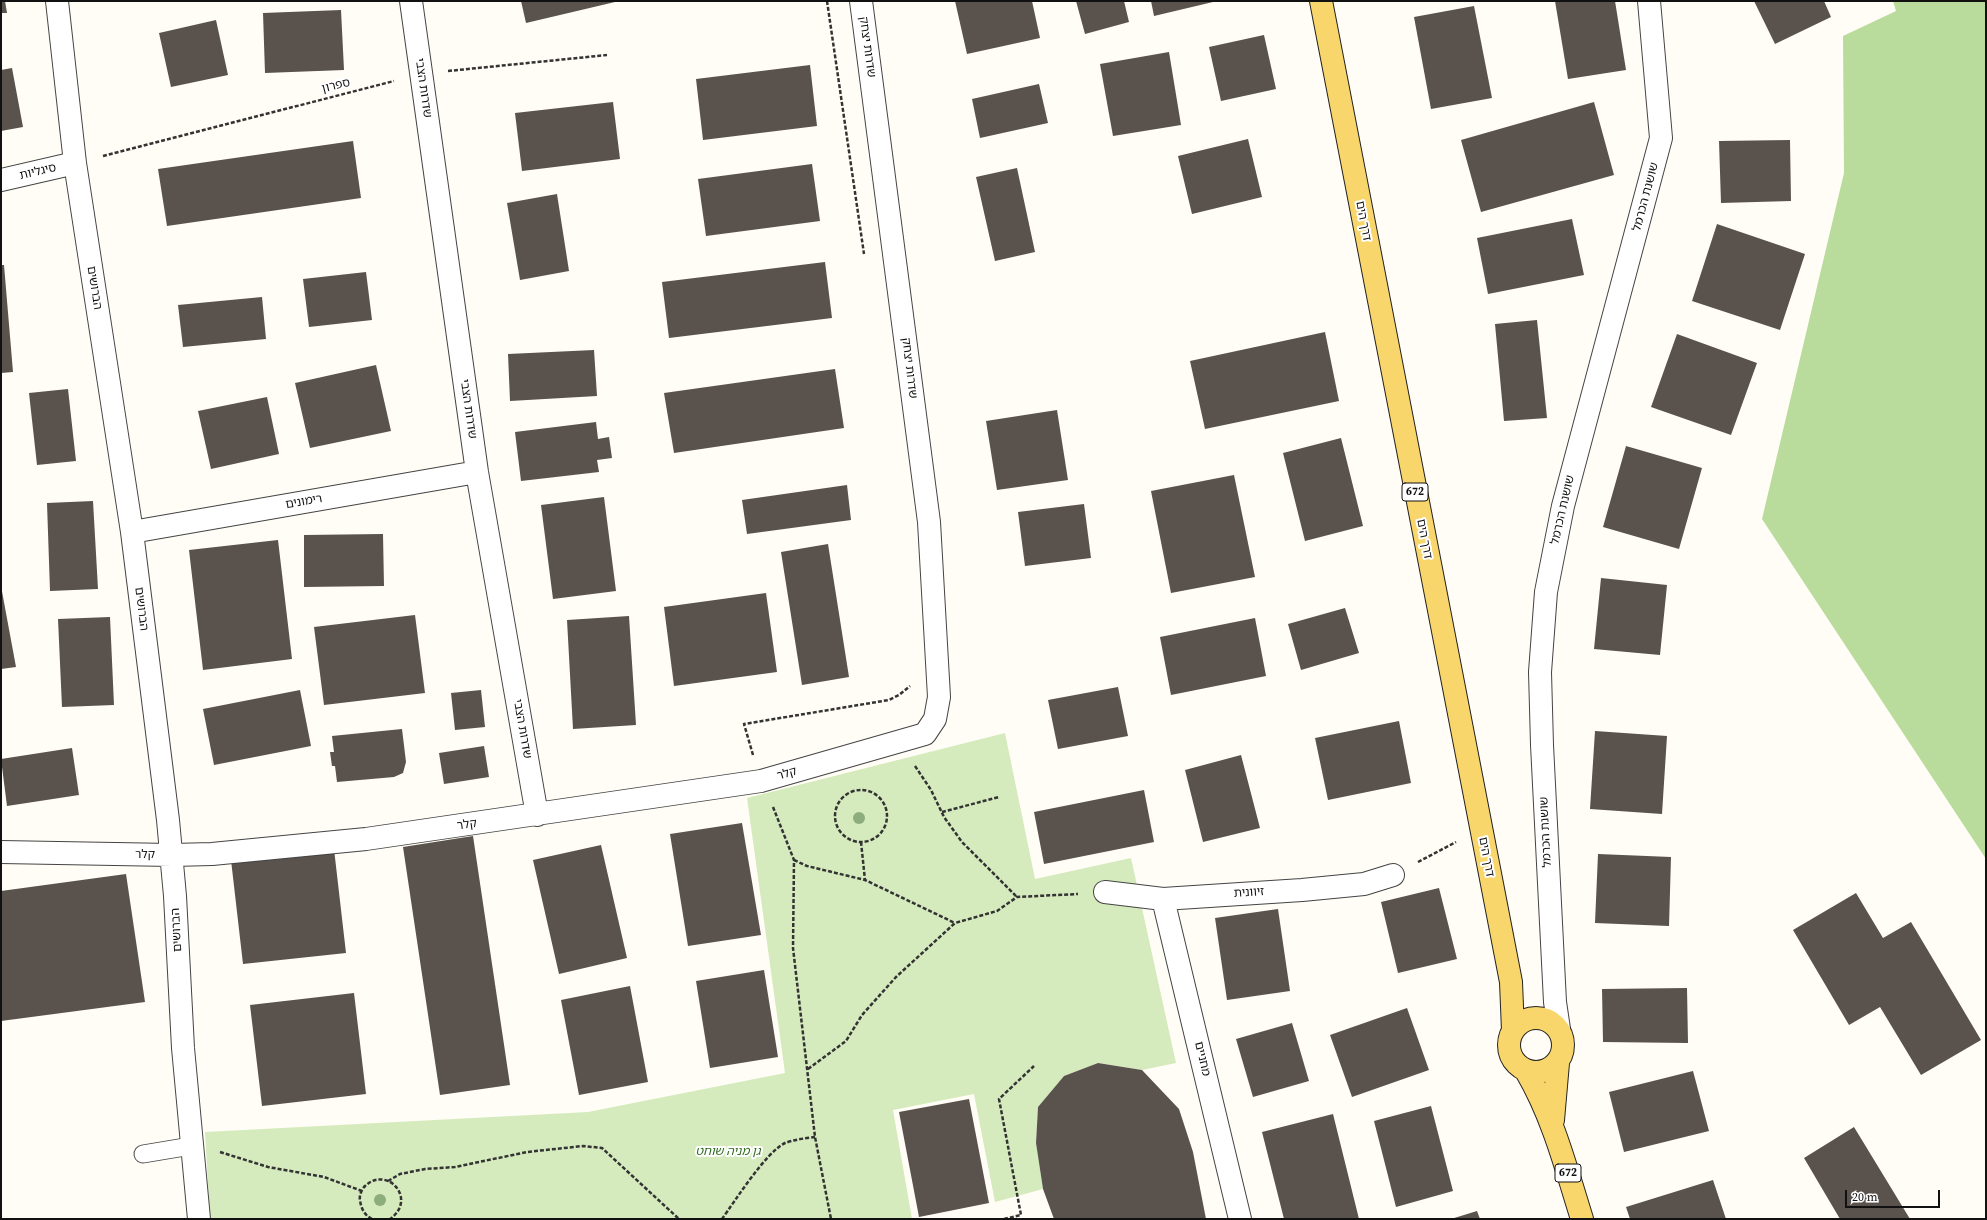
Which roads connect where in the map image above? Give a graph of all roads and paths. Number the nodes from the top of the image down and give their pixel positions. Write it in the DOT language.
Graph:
graph roads {
  1 [pos="57,1"];
  2 [pos="411,1"];
  3 [pos="828,1"];
  4 [pos="861,1"];
  5 [pos="1320,1"];
  6 [pos="1649,1"];
  7 [pos="607,55"];
  8 [pos="421,74"];
  9 [pos="75,163"];
  10 [pos="1,180"];
  11 [pos="864,258"];
  12 [pos="477,472"];
  13 [pos="132,532"];
  14 [pos="913,683"];
  15 [pos="925,734"];
  16 [pos="912,762"];
  17 [pos="761,781"];
  18 [pos="999,796"];
  19 [pos="942,812"];
  20 [pos="537,815"];
  21 [pos="1481,828"];
  22 [pos="861,842"];
  23 [pos="1,852"];
  24 [pos="172,855"];
  25 [pos="794,860"];
  26 [pos="1392,875"];
  27 [pos="865,880"];
  28 [pos="1105,892"];
  29 [pos="1017,897"];
  30 [pos="1163,899"];
  31 [pos="955,923"];
  32 [pos="1511,982"];
  33 [pos="1536,1018"];
  34 [pos="1559,1029"];
  35 [pos="1513,1030"];
  36 [pos="1558,1063"];
  37 [pos="1034,1066"];
  38 [pos="808,1069"];
  39 [pos="1526,1071"];
  40 [pos="1553,1128"];
  41 [pos="815,1137"];
  42 [pos="191,1143"];
  43 [pos="143,1154"];
  44 [pos="388,1181"];
  45 [pos="362,1191"];
  46 [pos="199,1219"];
  47 [pos="372,1219"];
  48 [pos="390,1219"];
  49 [pos="679,1219"];
  50 [pos="722,1219"];
  51 [pos="831,1219"];
  52 [pos="1004,1219"];
  53 [pos="1240,1219"];
  54 [pos="1582,1219"];
  1 -- 9 [label="street, הברושים"];
  2 -- 8 [label="street, שדרות הצבי"];
  3 -- 11 [label="path"];
  4 -- 15 [label="street, שדרות יצחק"];
  5 -- 21 [label="main road, דרך הים / 672"];
  6 -- 34 [label="street, שושנת הכרמל"];
  7 -- 8 [label="path, ספרון"];
  8 -- 9 [label="path, ספרון"];
  8 -- 12 [label="street, שדרות הצבי"];
  9 -- 10 [label="street, סיגליות"];
  9 -- 13 [label="street, הברושים"];
  12 -- 13 [label="street, רימונים"];
  12 -- 20 [label="street, שדרות הצבי"];
  13 -- 24 [label="street, הברושים"];
  14 -- 17 [label="path"];
  15 -- 17 [label="street, קלר"];
  16 -- 19 [label="path"];
  17 -- 20 [label="street, קלר"];
  17 -- 25 [label="path"];
  18 -- 19 [label="path"];
  19 -- 29 [label="path"];
  20 -- 24 [label="street, קלר"];
  21 -- 26 [label="path"];
  21 -- 32 [label="main road, דרך הים / 672"];
  22 -- 22 [label="path"];
  22 -- 27 [label="path"];
  23 -- 24 [label="street, קלר"];
  24 -- 42 [label="street, הברושים"];
  25 -- 27 [label="path"];
  25 -- 38 [label="path"];
  26 -- 30 [label="street, זיוונית"];
  27 -- 31 [label="path"];
  28 -- 29 [label="path"];
  28 -- 30 [label="street, זיוונית"];
  29 -- 31 [label="path"];
  30 -- 53 [label="street, מחניים"];
  31 -- 38 [label="path"];
  32 -- 33 [label="main road, דרך הים / 672"];
  32 -- 35 [label="main road, דרך הים / 672"];
  33 -- 34 [label="main road, 672"];
  33 -- 35 [label="main road"];
  34 -- 36 [label="main road, 672"];
  35 -- 39 [label="main road, 672"];
  36 -- 39 [label="main road"];
  36 -- 40 [label="main road, 672"];
  37 -- 52 [label="path"];
  38 -- 41 [label="path"];
  39 -- 40 [label="main road, 672"];
  40 -- 54 [label="main road, 672"];
  41 -- 50 [label="path"];
  41 -- 51 [label="path"];
  42 -- 43 [label="lane"];
  42 -- 45 [label="path"];
  42 -- 46 [label="street, הברושים"];
  44 -- 45 [label="path"];
  44 -- 48 [label="path"];
  44 -- 49 [label="path"];
  45 -- 47 [label="path"];
}
